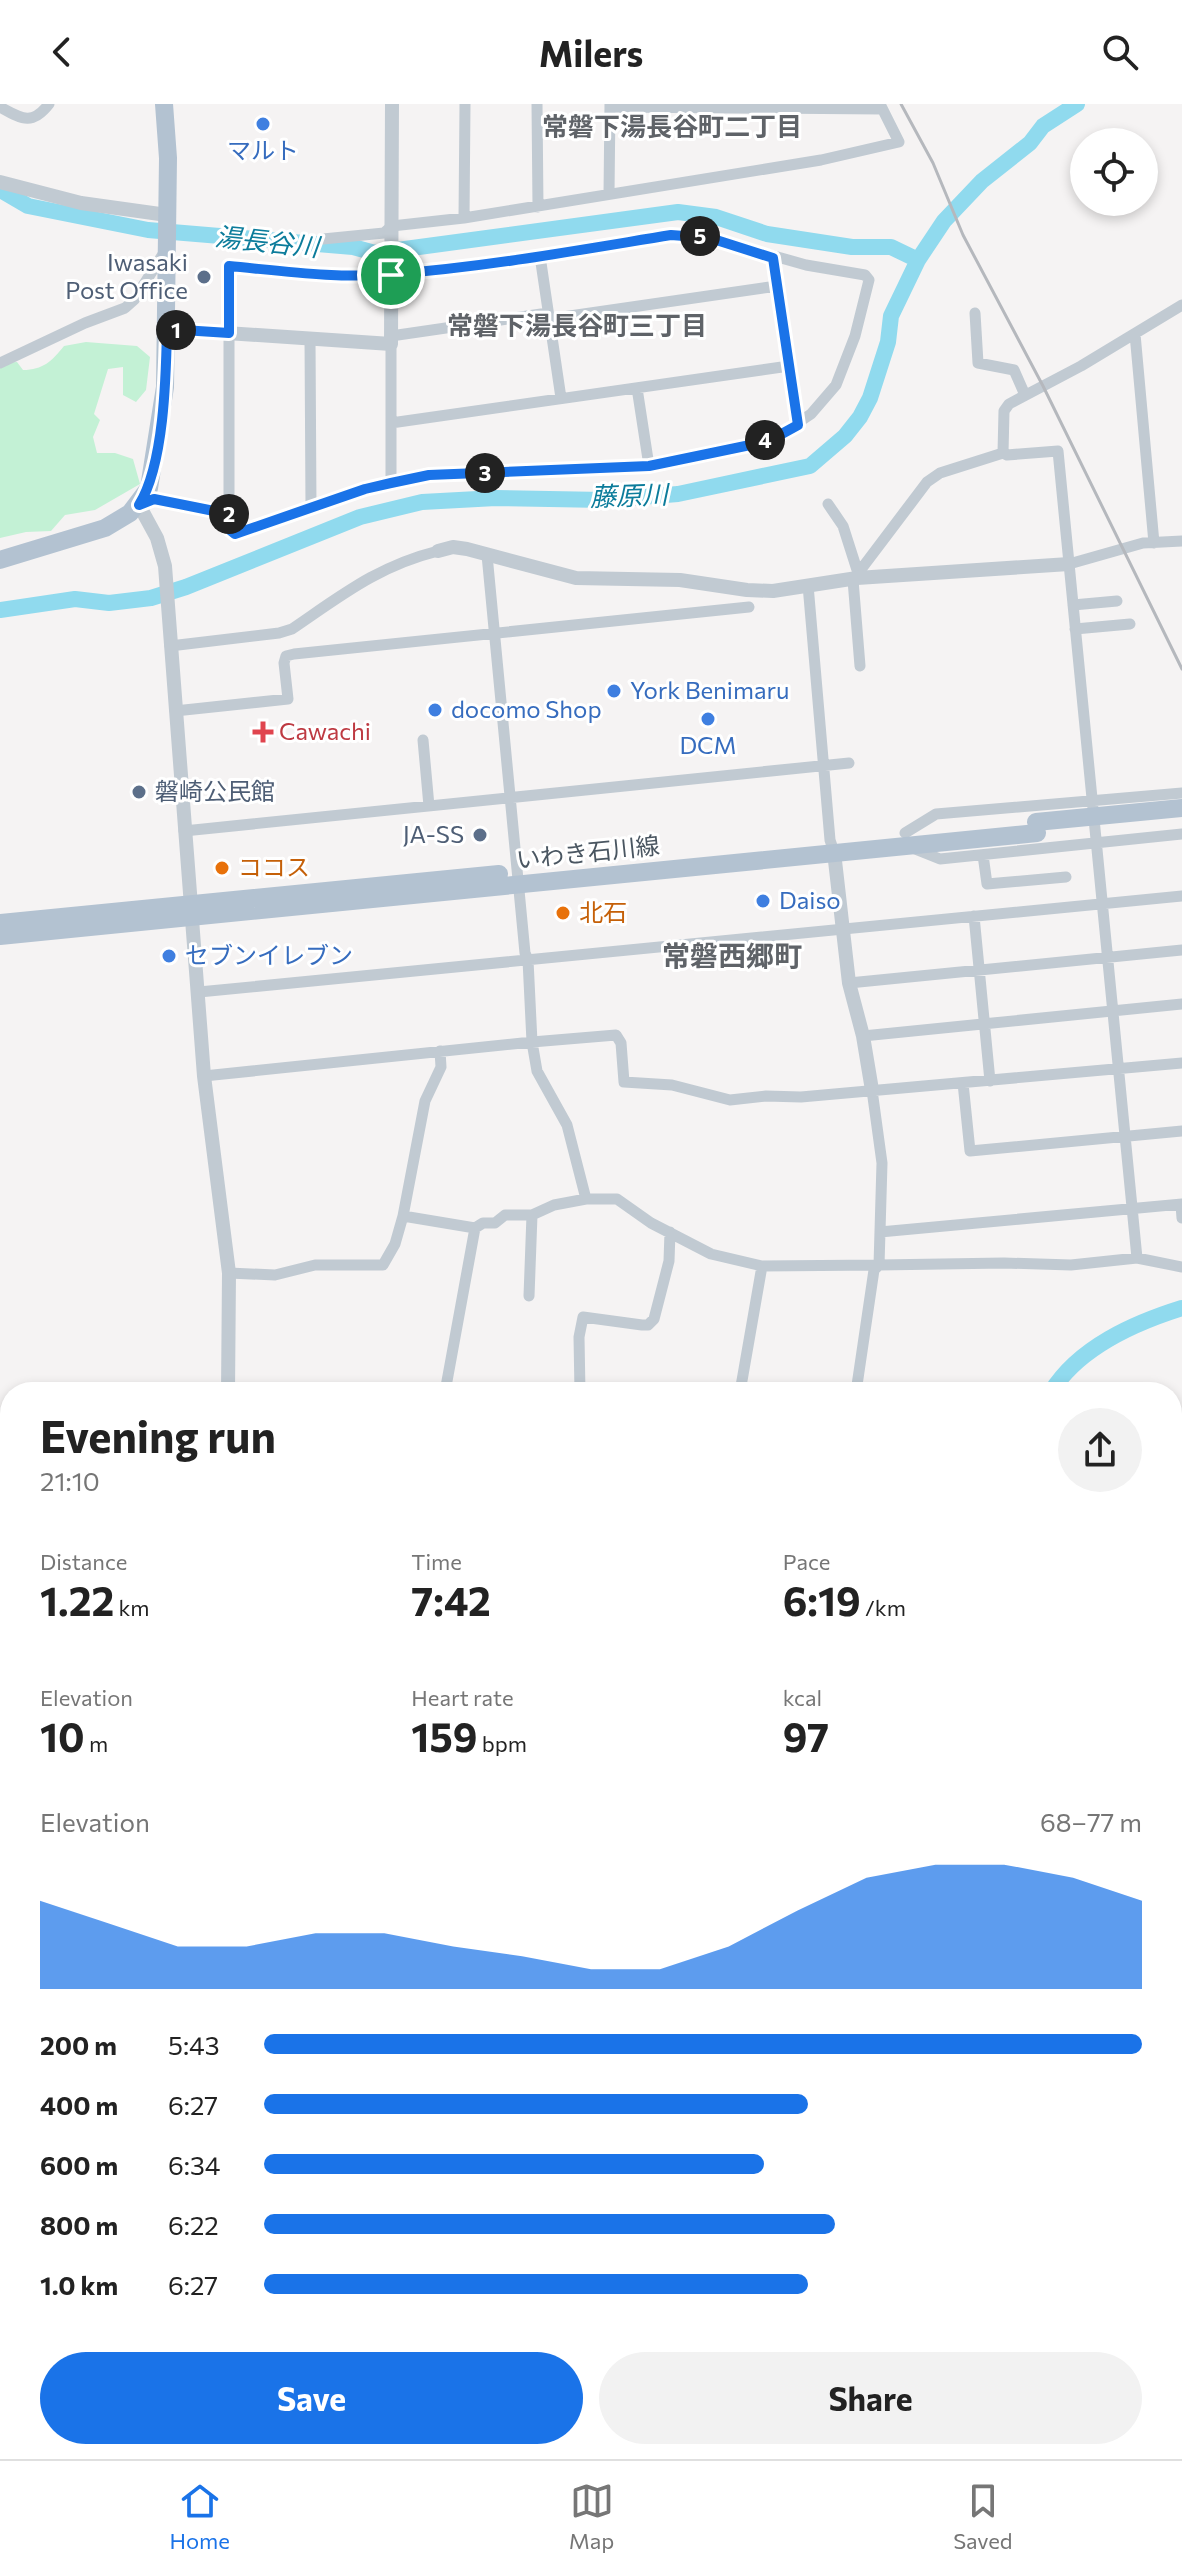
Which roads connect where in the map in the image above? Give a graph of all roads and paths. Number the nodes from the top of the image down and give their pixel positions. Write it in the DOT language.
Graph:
graph roads {
  1 [pos="49,104"];
  2 [pos="392,104"];
  3 [pos="465,104"];
  4 [pos="537,104"];
  5 [pos="166,105"];
  6 [pos="610,106"];
  7 [pos="881,106"];
  8 [pos="0,107"];
  9 [pos="4,182"];
  10 [pos="609,194"];
  11 [pos="538,207"];
  12 [pos="464,218"];
  13 [pos="392,231"];
  14 [pos="167,232"];
  15 [pos="323,239"];
  16 [pos="540,256"];
  17 [pos="773,258"];
  18 [pos="391,269"];
  19 [pos="777,286"];
  20 [pos="1182,305"];
  21 [pos="975,313"];
  22 [pos="549,316"];
  23 [pos="167,329"];
  24 [pos="229,333"];
  25 [pos="1135,334"];
  26 [pos="310,338"];
  27 [pos="391,340"];
  28 [pos="0,363"];
  29 [pos="789,366"];
  30 [pos="637,388"];
  31 [pos="1025,395"];
  32 [pos="561,398"];
  33 [pos="391,423"];
  34 [pos="798,425"];
  35 [pos="1003,453"];
  36 [pos="649,466"];
  37 [pos="391,483"];
  38 [pos="828,504"];
  39 [pos="139,505"];
  40 [pos="311,508"];
  41 [pos="229,514"];
  42 [pos="1182,541"];
  43 [pos="1154,543"];
  44 [pos="438,551"];
  45 [pos="487,555"];
  46 [pos="0,560"];
  47 [pos="1069,564"];
  48 [pos="856,576"];
  49 [pos="808,585"];
  50 [pos="1117,601"];
  51 [pos="1073,605"];
  52 [pos="749,607"];
  53 [pos="1130,624"];
  54 [pos="1075,629"];
  55 [pos="495,633"];
  56 [pos="170,646"];
  57 [pos="860,666"];
  58 [pos="175,711"];
  59 [pos="423,740"];
  60 [pos="849,763"];
  61 [pos="823,766"];
  62 [pos="1182,793"];
  63 [pos="510,798"];
  64 [pos="1093,802"];
  65 [pos="429,806"];
  66 [pos="1182,808"];
  67 [pos="1182,819"];
  68 [pos="1036,828"];
  69 [pos="184,831"];
  70 [pos="1182,834"];
  71 [pos="906,839"];
  72 [pos="1096,842"];
  73 [pos="832,846"];
  74 [pos="983,855"];
  75 [pos="1066,877"];
  76 [pos="518,878"];
  77 [pos="1182,896"];
  78 [pos="1102,903"];
  79 [pos="191,911"];
  80 [pos="974,916"];
  81 [pos="0,923"];
  82 [pos="842,929"];
  83 [pos="0,936"];
  84 [pos="1182,950"];
  85 [pos="1108,958"];
  86 [pos="528,960"];
  87 [pos="979,970"];
  88 [pos="849,983"];
  89 [pos="199,992"];
  90 [pos="1182,1004"];
  91 [pos="1113,1011"];
  92 [pos="984,1024"];
  93 [pos="863,1036"];
  94 [pos="534,1046"];
  95 [pos="440,1051"];
  96 [pos="1182,1063"];
  97 [pos="1119,1069"];
  98 [pos="204,1076"];
  99 [pos="990,1081"];
  100 [pos="963,1083"];
  101 [pos="872,1090"];
  102 [pos="1182,1131"];
  103 [pos="1125,1136"];
  104 [pos="586,1199"];
  105 [pos="1181,1204"];
  106 [pos="1132,1210"];
  107 [pos="532,1215"];
  108 [pos="403,1216"];
  109 [pos="1182,1218"];
  110 [pos="475,1228"];
  111 [pos="670,1232"];
  112 [pos="880,1232"];
  113 [pos="1137,1258"];
  114 [pos="879,1265"];
  115 [pos="762,1266"];
  116 [pos="1182,1267"];
  117 [pos="229,1273"];
  118 [pos="529,1296"];
  119 [pos="228,1382"];
  120 [pos="447,1382"];
  121 [pos="580,1382"];
  122 [pos="742,1382"];
  123 [pos="857,1382"];
  1 -- 8 [label="street"];
  2 -- 13 [label="street"];
  3 -- 12 [label="street"];
  4 -- 11 [label="street"];
  5 -- 14 [label="main road"];
  6 -- 7 [label="street"];
  6 -- 10 [label="street"];
  7 -- 10 [label="street"];
  9 -- 14 [label="street"];
  10 -- 11 [label="street"];
  11 -- 12 [label="street"];
  12 -- 13 [label="street"];
  13 -- 15 [label="street"];
  13 -- 18 [label="street"];
  14 -- 23 [label="main road"];
  14 -- 28 [label="street"];
  16 -- 17 [label="street"];
  16 -- 18 [label="street"];
  16 -- 22 [label="street"];
  17 -- 19 [label="street"];
  17 -- 34 [label="street"];
  18 -- 24 [label="street"];
  18 -- 27 [label="street"];
  19 -- 22 [label="street"];
  19 -- 29 [label="street"];
  20 -- 25 [label="street"];
  21 -- 31 [label="street"];
  22 -- 27 [label="street"];
  22 -- 32 [label="street"];
  23 -- 24 [label="street"];
  23 -- 39 [label="main road"];
  24 -- 26 [label="street"];
  24 -- 41 [label="street"];
  25 -- 31 [label="street"];
  25 -- 43 [label="street"];
  26 -- 27 [label="street"];
  26 -- 40 [label="street"];
  27 -- 33 [label="street"];
  29 -- 30 [label="street"];
  29 -- 34 [label="street"];
  30 -- 32 [label="street"];
  30 -- 36 [label="street"];
  31 -- 35 [label="street"];
  32 -- 33 [label="street"];
  33 -- 37 [label="street"];
  34 -- 36 [label="street"];
  35 -- 47 [label="street"];
  35 -- 48 [label="street"];
  36 -- 37 [label="street"];
  37 -- 40 [label="street"];
  38 -- 48 [label="street"];
  39 -- 41 [label="street"];
  39 -- 46 [label="main road"];
  39 -- 56 [label="street"];
  40 -- 41 [label="street"];
  42 -- 43 [label="street"];
  43 -- 47 [label="street"];
  44 -- 45 [label="street"];
  44 -- 56 [label="street"];
  45 -- 49 [label="street"];
  45 -- 55 [label="street"];
  47 -- 48 [label="street"];
  47 -- 51 [label="street"];
  48 -- 49 [label="street"];
  48 -- 57 [label="street"];
  49 -- 61 [label="street"];
  50 -- 51 [label="street"];
  51 -- 54 [label="street"];
  52 -- 55 [label="street"];
  53 -- 54 [label="street"];
  54 -- 64 [label="street"];
  55 -- 58 [label="street"];
  55 -- 63 [label="street"];
  56 -- 58 [label="street"];
  58 -- 69 [label="street"];
  59 -- 65 [label="street"];
  60 -- 61 [label="street"];
  61 -- 63 [label="street"];
  61 -- 73 [label="street"];
  62 -- 64 [label="street"];
  63 -- 65 [label="street"];
  63 -- 76 [label="street"];
  64 -- 71 [label="street"];
  64 -- 72 [label="street"];
  65 -- 69 [label="street"];
  66 -- 68 [label="main road, いわき石川線, bridge"];
  67 -- 68 [label="main road, いわき石川線"];
  68 -- 71 [label="main road, いわき石川線"];
  69 -- 79 [label="street"];
  70 -- 72 [label="street"];
  71 -- 73 [label="main road, いわき石川線"];
  71 -- 74 [label="street"];
  72 -- 74 [label="street"];
  72 -- 78 [label="street"];
  73 -- 76 [label="main road, いわき石川線"];
  73 -- 82 [label="street"];
  74 -- 75 [label="street"];
  76 -- 79 [label="main road, いわき石川線"];
  76 -- 86 [label="street"];
  77 -- 78 [label="street"];
  78 -- 80 [label="street"];
  78 -- 85 [label="street"];
  79 -- 81 [label="main road, いわき石川線"];
  79 -- 83 [label="main road, いわき石川線"];
  79 -- 89 [label="street"];
  80 -- 82 [label="street"];
  80 -- 87 [label="street"];
  82 -- 86 [label="street"];
  82 -- 88 [label="street"];
  84 -- 85 [label="street"];
  85 -- 87 [label="street"];
  85 -- 91 [label="street"];
  86 -- 89 [label="street"];
  86 -- 94 [label="street"];
  87 -- 88 [label="street"];
  87 -- 92 [label="street"];
  88 -- 93 [label="street"];
  89 -- 98 [label="street"];
  90 -- 91 [label="street"];
  91 -- 92 [label="street"];
  91 -- 97 [label="street"];
  92 -- 93 [label="street"];
  92 -- 99 [label="street"];
  93 -- 101 [label="street"];
  94 -- 95 [label="street"];
  94 -- 101 [label="street"];
  94 -- 104 [label="street"];
  95 -- 98 [label="street"];
  95 -- 108 [label="street"];
  96 -- 97 [label="street"];
  97 -- 99 [label="street"];
  97 -- 103 [label="street"];
  98 -- 117 [label="street"];
  99 -- 100 [label="street"];
  100 -- 101 [label="street"];
  100 -- 103 [label="street"];
  101 -- 112 [label="street"];
  102 -- 103 [label="street"];
  103 -- 106 [label="street"];
  104 -- 107 [label="street"];
  104 -- 111 [label="street"];
  105 -- 106 [label="street"];
  105 -- 109 [label="street"];
  106 -- 112 [label="street"];
  106 -- 113 [label="street"];
  107 -- 110 [label="street"];
  107 -- 118 [label="street"];
  108 -- 110 [label="street"];
  108 -- 117 [label="street"];
  110 -- 120 [label="street"];
  111 -- 115 [label="street"];
  111 -- 121 [label="street"];
  112 -- 114 [label="street"];
  113 -- 114 [label="street"];
  113 -- 116 [label="street"];
  114 -- 115 [label="street"];
  114 -- 123 [label="street"];
  115 -- 122 [label="street"];
  117 -- 119 [label="street"];
}
